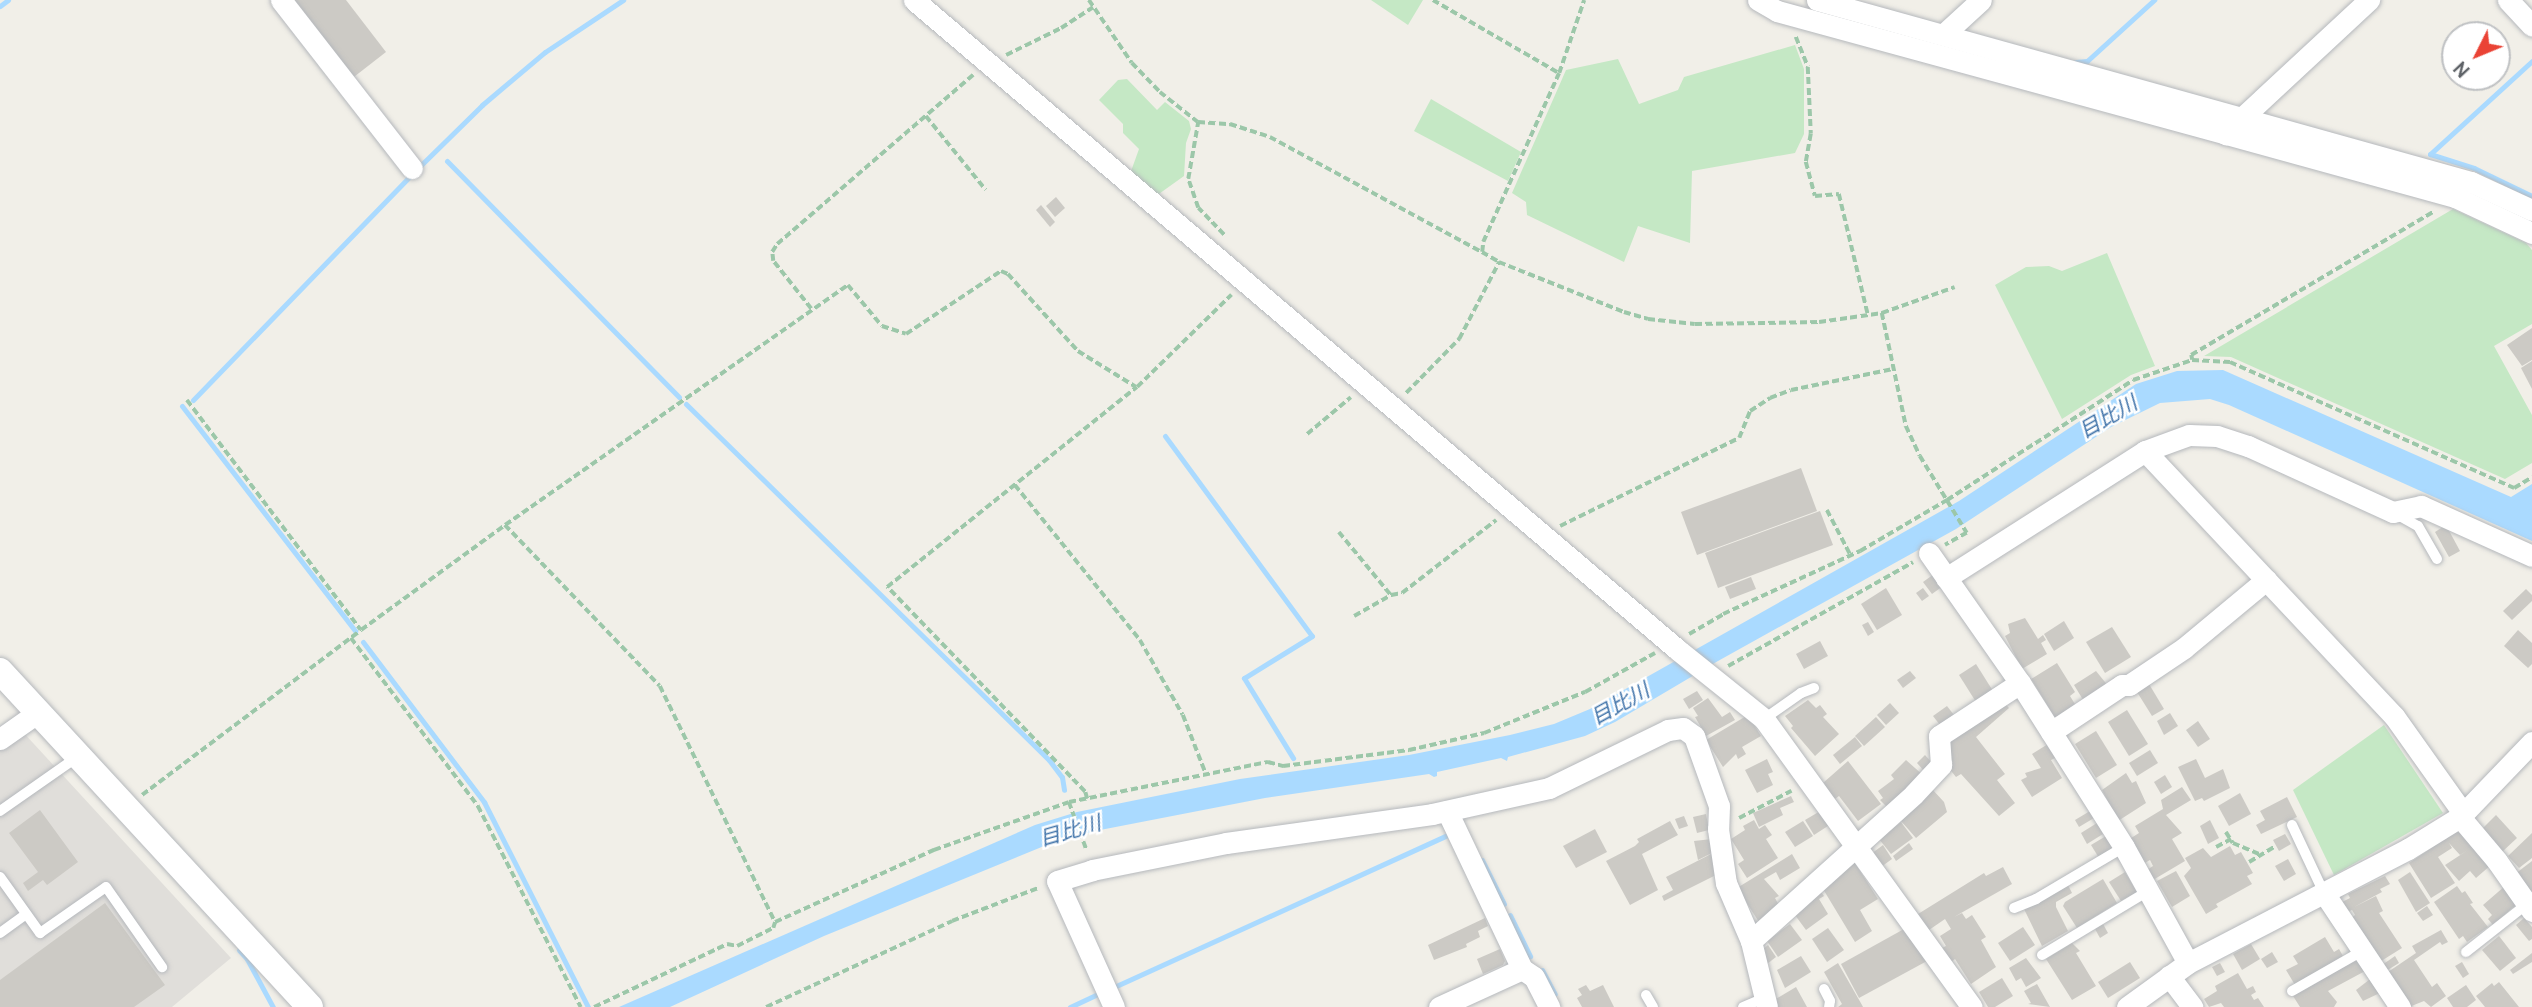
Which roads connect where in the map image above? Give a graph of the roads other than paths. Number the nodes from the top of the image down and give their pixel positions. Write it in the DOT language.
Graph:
graph roads {
  1 [pos="281,0"];
  2 [pos="914,0"];
  3 [pos="1758,0"];
  4 [pos="1817,0"];
  5 [pos="1981,0"];
  6 [pos="2369,0"];
  7 [pos="2508,0"];
  8 [pos="2532,26"];
  9 [pos="1944,34"];
  10 [pos="2234,121"];
  11 [pos="412,168"];
  12 [pos="2532,210"];
  13 [pos="2532,233"];
  14 [pos="2145,451"];
  15 [pos="2393,512"];
  16 [pos="1929,553"];
  17 [pos="2532,556"];
  18 [pos="2437,559"];
  19 [pos="1946,578"];
  20 [pos="2266,580"];
  21 [pos="0,671"];
  22 [pos="2021,682"];
  23 [pos="1814,688"];
  24 [pos="37,713"];
  25 [pos="1764,719"];
  26 [pos="2051,732"];
  27 [pos="0,739"];
  28 [pos="2532,742"];
  29 [pos="77,757"];
  30 [pos="0,811"];
  31 [pos="1447,811"];
  32 [pos="2462,815"];
  33 [pos="2292,825"];
  34 [pos="2124,847"];
  35 [pos="1858,848"];
  36 [pos="0,877"];
  37 [pos="2148,891"];
  38 [pos="2324,893"];
  39 [pos="2530,907"];
  40 [pos="2014,908"];
  41 [pos="26,914"];
  42 [pos="0,933"];
  43 [pos="1751,941"];
  44 [pos="2362,951"];
  45 [pos="2466,952"];
  46 [pos="2042,955"];
  47 [pos="2188,963"];
  48 [pos="162,967"];
  49 [pos="1522,969"];
  50 [pos="2169,976"];
  51 [pos="1824,989"];
  52 [pos="2292,992"];
  53 [pos="1646,995"];
  54 [pos="1765,1002"];
  55 [pos="310,1007"];
  56 [pos="1114,1007"];
  57 [pos="1438,1007"];
  58 [pos="1549,1007"];
  59 [pos="1653,1007"];
  60 [pos="1743,1007"];
  61 [pos="1829,1007"];
  62 [pos="1972,1007"];
  63 [pos="2127,1007"];
  64 [pos="2192,1007"];
  65 [pos="2400,1007"];
  1 -- 11 [label="street"];
  2 -- 25 [label="street"];
  3 -- 10 [label="street"];
  4 -- 9 [label="street"];
  5 -- 9 [label="street"];
  6 -- 10 [label="street"];
  7 -- 8 [label="street"];
  9 -- 10 [label="street"];
  10 -- 12 [label="street"];
  10 -- 13 [label="street"];
  14 -- 15 [label="street"];
  14 -- 19 [label="street"];
  14 -- 20 [label="street"];
  15 -- 17 [label="street"];
  15 -- 18 [label="lane"];
  16 -- 19 [label="street"];
  19 -- 22 [label="street"];
  20 -- 26 [label="street"];
  20 -- 32 [label="street"];
  21 -- 24 [label="street"];
  22 -- 26 [label="street"];
  22 -- 35 [label="street"];
  23 -- 25 [label="lane"];
  24 -- 27 [label="street"];
  24 -- 29 [label="street"];
  25 -- 35 [label="street"];
  26 -- 34 [label="street"];
  28 -- 32 [label="street"];
  29 -- 30 [label="lane"];
  29 -- 55 [label="street"];
  31 -- 43 [label="street"];
  31 -- 49 [label="street"];
  31 -- 56 [label="street"];
  32 -- 38 [label="street"];
  32 -- 39 [label="street"];
  33 -- 38 [label="lane"];
  34 -- 37 [label="street"];
  34 -- 40 [label="lane"];
  35 -- 43 [label="street"];
  35 -- 62 [label="street"];
  36 -- 41 [label="lane"];
  37 -- 46 [label="lane"];
  37 -- 47 [label="street"];
  38 -- 44 [label="street"];
  38 -- 47 [label="street"];
  39 -- 45 [label="lane"];
  41 -- 42 [label="lane"];
  41 -- 48 [label="lane"];
  43 -- 54 [label="street"];
  44 -- 52 [label="lane"];
  44 -- 65 [label="street"];
  47 -- 50 [label="street"];
  49 -- 57 [label="street"];
  49 -- 58 [label="street"];
  50 -- 63 [label="street"];
  50 -- 64 [label="street"];
  51 -- 61 [label="lane"];
  53 -- 59 [label="lane"];
  54 -- 60 [label="lane"];
}
